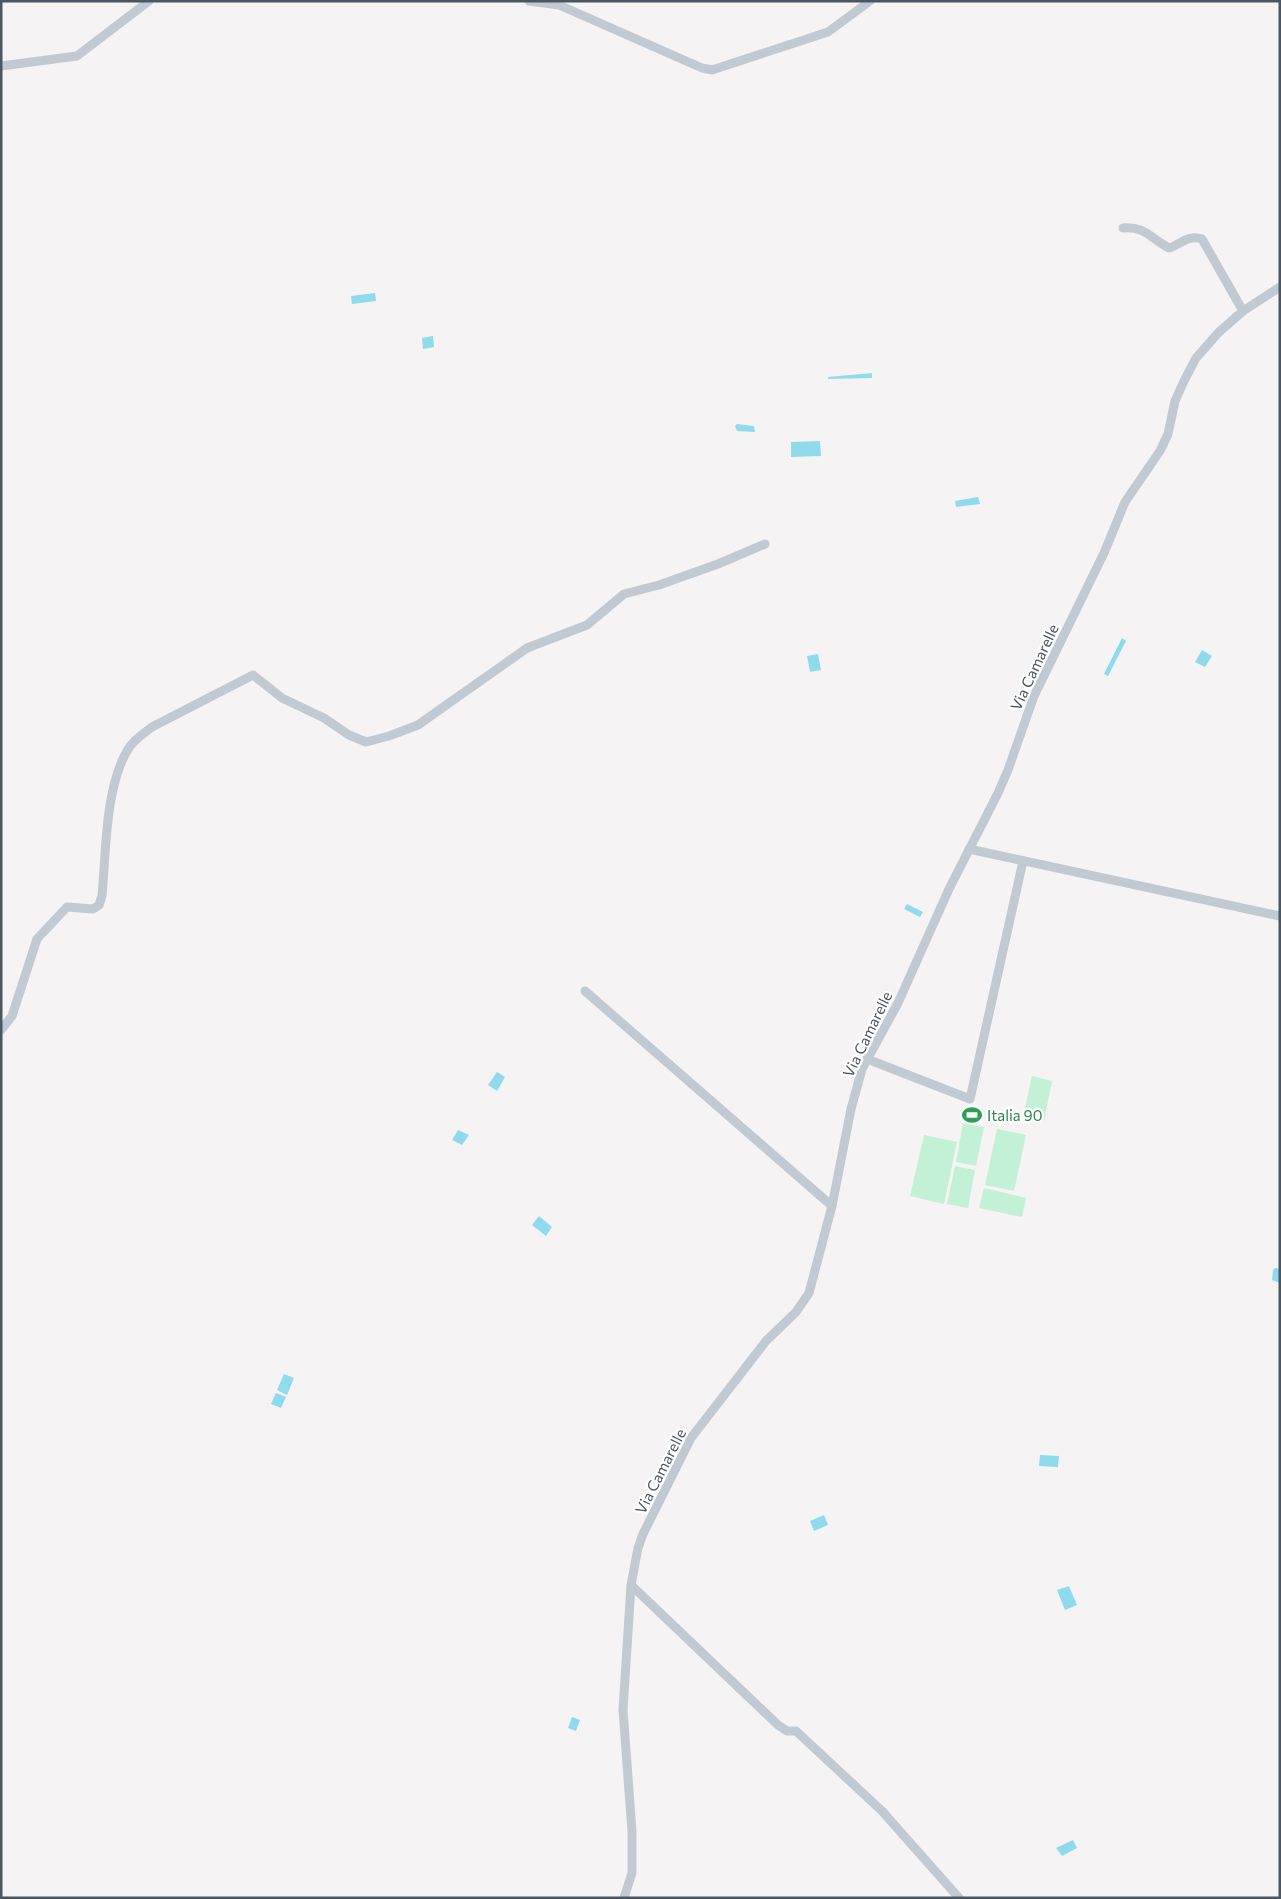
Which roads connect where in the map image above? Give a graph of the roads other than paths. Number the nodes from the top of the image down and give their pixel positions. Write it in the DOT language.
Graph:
graph roads {
  1 [pos="149,1"];
  2 [pos="529,1"];
  3 [pos="870,1"];
  4 [pos="1,66"];
  5 [pos="1123,228"];
  6 [pos="1280,287"];
  7 [pos="1243,311"];
  8 [pos="765,544"];
  9 [pos="969,849"];
  10 [pos="1023,861"];
  11 [pos="1280,916"];
  12 [pos="585,991"];
  13 [pos="1,1030"];
  14 [pos="867,1059"];
  15 [pos="832,1206"];
  16 [pos="631,1585"];
  17 [pos="624,1898"];
  18 [pos="959,1898"];
  1 -- 4 [label="street"];
  2 -- 3 [label="street"];
  5 -- 7 [label="street"];
  6 -- 7 [label="street, Via Camarelle"];
  7 -- 9 [label="street, Via Camarelle"];
  8 -- 13 [label="street"];
  9 -- 10 [label="street"];
  9 -- 14 [label="street, Via Camarelle"];
  10 -- 11 [label="street"];
  10 -- 14 [label="street"];
  12 -- 15 [label="street"];
  14 -- 15 [label="street, Via Camarelle"];
  15 -- 16 [label="street, Via Camarelle"];
  16 -- 17 [label="street, Via Camarelle"];
  16 -- 18 [label="street"];
}
